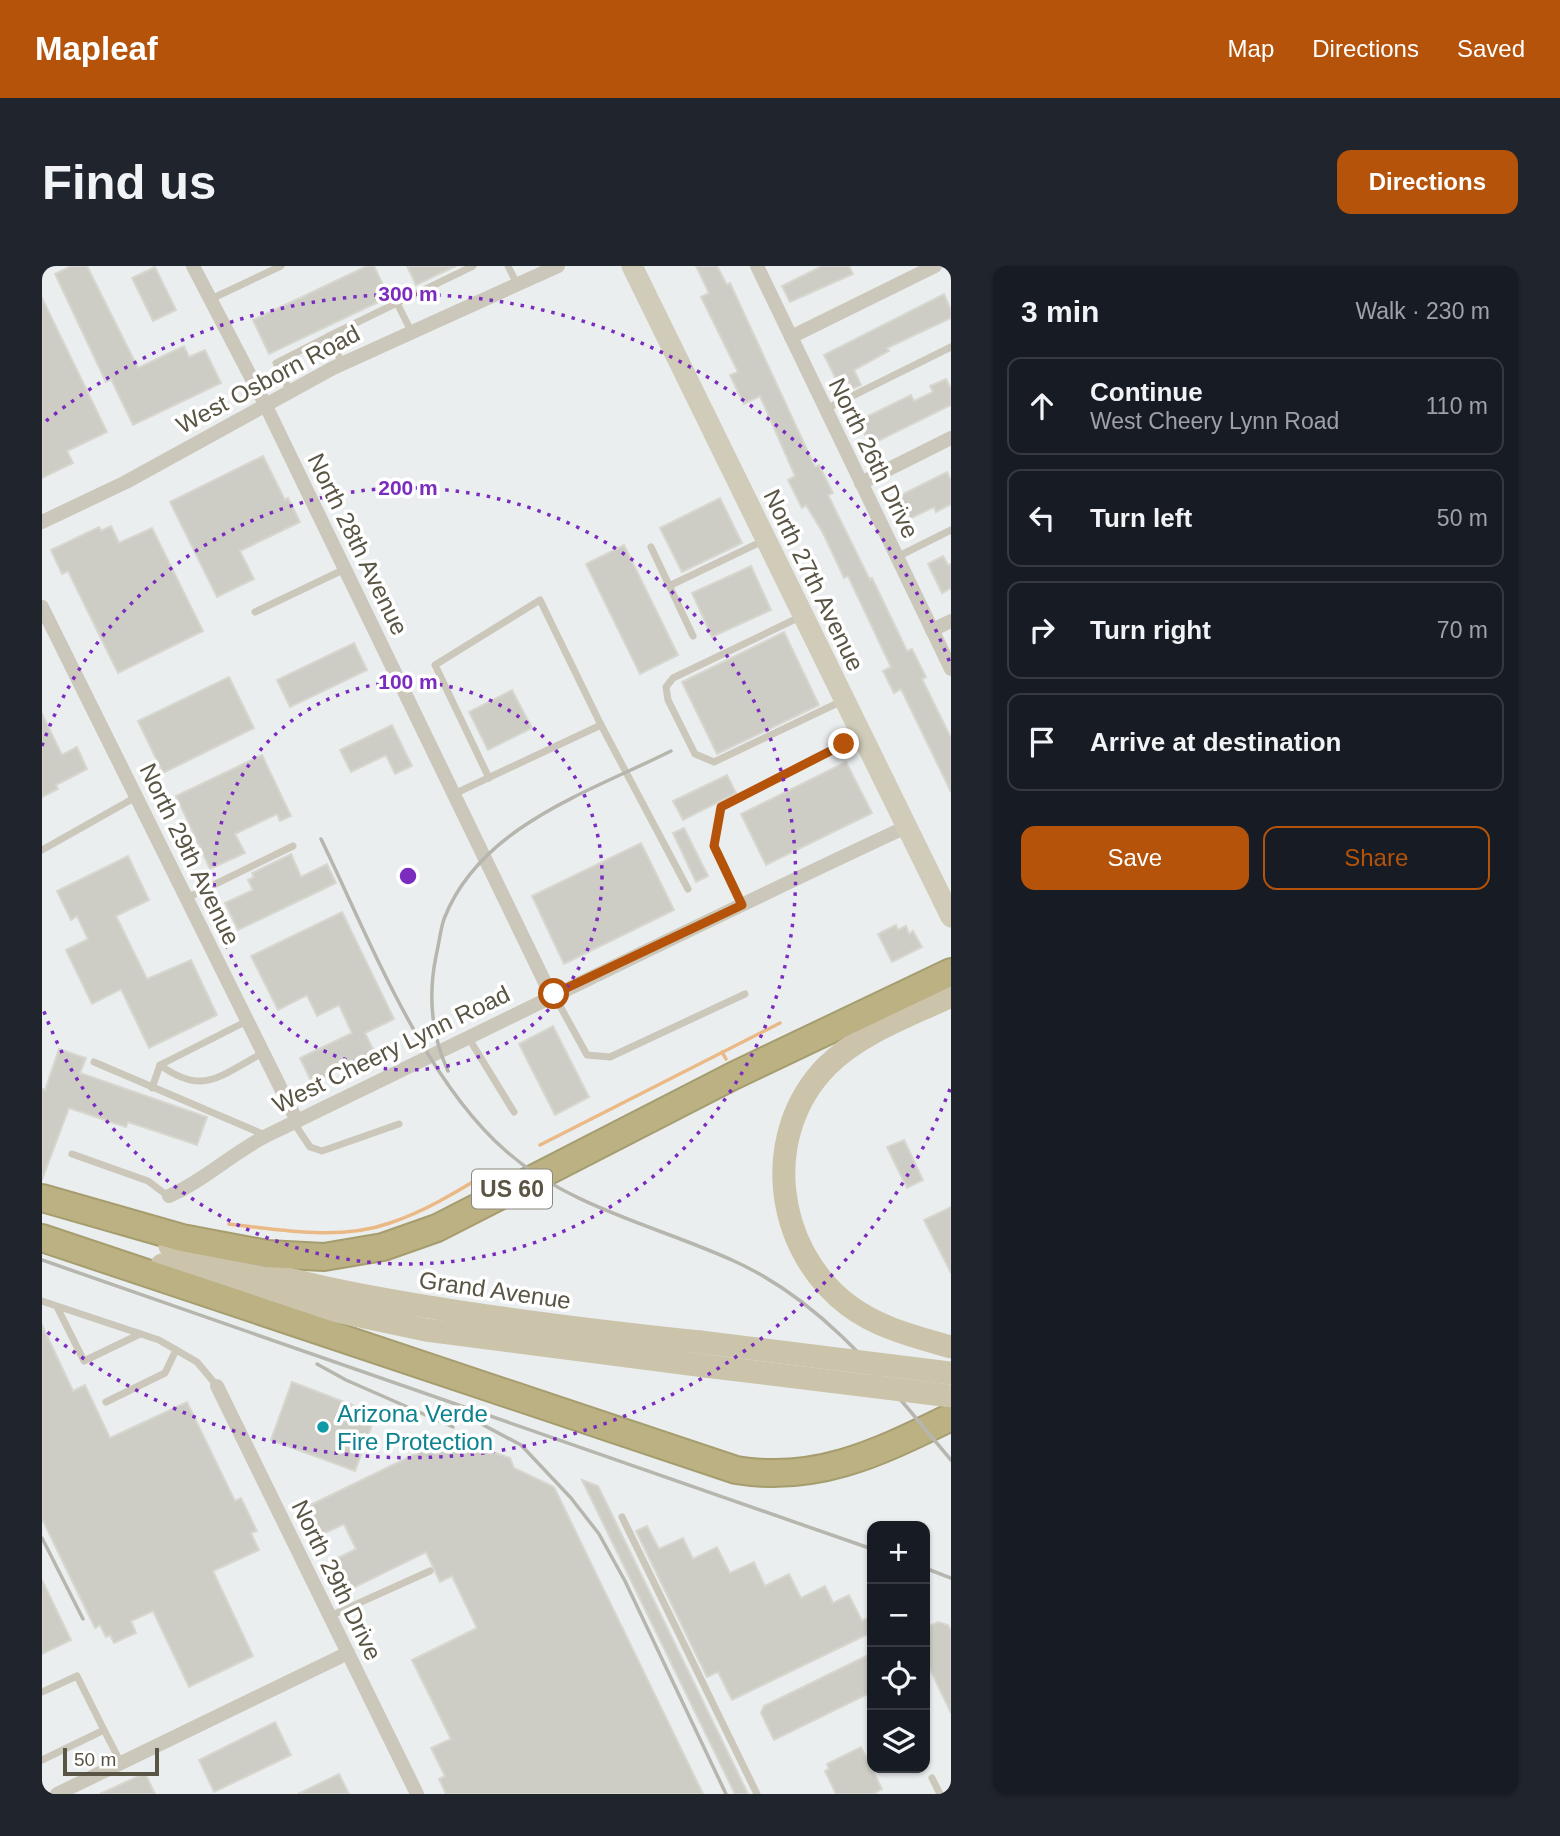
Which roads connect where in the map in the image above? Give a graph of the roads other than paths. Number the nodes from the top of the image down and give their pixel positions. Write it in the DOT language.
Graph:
graph roads {
  1 [pos="193,266"];
  2 [pos="281,266"];
  3 [pos="473,266"];
  4 [pos="508,266"];
  5 [pos="558,266"];
  6 [pos="632,266"];
  7 [pos="757,266"];
  8 [pos="935,266"];
  9 [pos="517,284"];
  10 [pos="211,299"];
  11 [pos="397,303"];
  12 [pos="411,331"];
  13 [pos="329,336"];
  14 [pos="791,337"];
  15 [pos="951,347"];
  16 [pos="342,363"];
  17 [pos="290,391"];
  18 [pos="265,404"];
  19 [pos="826,409"];
  20 [pos="951,438"];
  21 [pos="861,483"];
  22 [pos="42,522"];
  23 [pos="951,530"];
  24 [pos="766,540"];
  25 [pos="651,547"];
  26 [pos="897,557"];
  27 [pos="345,569"];
  28 [pos="669,586"];
  29 [pos="42,607"];
  30 [pos="255,612"];
  31 [pos="803,615"];
  32 [pos="951,621"];
  33 [pos="932,630"];
  34 [pos="693,636"];
  35 [pos="951,669"];
  36 [pos="844,700"];
  37 [pos="601,725"];
  38 [pos="861,736"];
  39 [pos="489,778"];
  40 [pos="454,794"];
  41 [pos="136,797"];
  42 [pos="906,827"];
  43 [pos="293,846"];
  44 [pos="42,850"];
  45 [pos="688,889"];
  46 [pos="186,898"];
  47 [pos="742,905"];
  48 [pos="951,917"];
  49 [pos="951,972"];
  50 [pos="745,993"];
  51 [pos="553,995"];
  52 [pos="951,996"];
  53 [pos="247,1021"];
  54 [pos="467,1037"];
  55 [pos="263,1053"];
  56 [pos="94,1062"];
  57 [pos="160,1065"];
  58 [pos="152,1088"];
  59 [pos="514,1112"];
  60 [pos="295,1121"];
  61 [pos="399,1124"];
  62 [pos="266,1136"];
  63 [pos="72,1154"];
  64 [pos="169,1196"];
  65 [pos="42,1201"];
  66 [pos="42,1226"];
  67 [pos="42,1238"];
  68 [pos="42,1301"];
  69 [pos="57,1307"];
  70 [pos="140,1334"];
  71 [pos="951,1347"];
  72 [pos="176,1350"];
  73 [pos="951,1373"];
  74 [pos="217,1386"];
  75 [pos="106,1402"];
  76 [pos="948,1408"];
  77 [pos="622,1517"];
  78 [pos="430,1571"];
  79 [pos="330,1616"];
  80 [pos="348,1653"];
  81 [pos="42,1692"];
  82 [pos="104,1730"];
  83 [pos="42,1760"];
  84 [pos="121,1763"];
  85 [pos="932,1778"];
  86 [pos="57,1794"];
  87 [pos="417,1794"];
  88 [pos="757,1794"];
  89 [pos="940,1794"];
  1 -- 10 [label="street, North 28th Avenue"];
  2 -- 10 [label="lane"];
  3 -- 11 [label="lane"];
  4 -- 9 [label="lane"];
  5 -- 9 [label="street, West Osborn Road"];
  6 -- 24 [label="main road, North 27th Avenue"];
  7 -- 14 [label="street, North 26th Drive"];
  8 -- 14 [label="street"];
  9 -- 12 [label="street, West Osborn Road"];
  10 -- 18 [label="street, North 28th Avenue"];
  11 -- 12 [label="lane"];
  11 -- 13 [label="lane"];
  12 -- 16 [label="street, West Osborn Road"];
  13 -- 16 [label="lane"];
  13 -- 17 [label="lane"];
  14 -- 19 [label="street, North 26th Drive"];
  15 -- 19 [label="lane"];
  16 -- 17 [label="street, West Osborn Road"];
  17 -- 18 [label="street, West Osborn Road"];
  18 -- 22 [label="street, West Osborn Road"];
  18 -- 27 [label="street, North 28th Avenue"];
  19 -- 21 [label="street, North 26th Drive"];
  20 -- 21 [label="street"];
  21 -- 26 [label="street, North 26th Drive"];
  23 -- 26 [label="lane"];
  24 -- 28 [label="lane"];
  24 -- 31 [label="main road, North 27th Avenue"];
  25 -- 28 [label="lane"];
  26 -- 33 [label="street, North 26th Drive"];
  27 -- 30 [label="lane"];
  27 -- 40 [label="street, North 28th Avenue"];
  28 -- 34 [label="lane"];
  29 -- 41 [label="street, North 29th Avenue"];
  31 -- 36 [label="main road, North 27th Avenue"];
  31 -- 36 [label="lane"];
  32 -- 33 [label="street"];
  33 -- 35 [label="street, North 26th Drive"];
  36 -- 38 [label="main road, North 27th Avenue"];
  37 -- 39 [label="lane"];
  37 -- 39 [label="lane"];
  37 -- 45 [label="lane"];
  38 -- 42 [label="main road, North 27th Avenue"];
  38 -- 47 [label="lane"];
  39 -- 40 [label="lane"];
  40 -- 51 [label="street, North 28th Avenue"];
  41 -- 44 [label="lane"];
  41 -- 46 [label="street, North 29th Avenue"];
  42 -- 47 [label="street, West Cheery Lynn Road"];
  42 -- 48 [label="main road, North 27th Avenue"];
  43 -- 46 [label="lane"];
  46 -- 53 [label="street, North 29th Avenue"];
  47 -- 51 [label="street, West Cheery Lynn Road"];
  49 -- 65 [label="highway, US 60"];
  50 -- 51 [label="lane"];
  51 -- 54 [label="street, West Cheery Lynn Road"];
  52 -- 71 [label="main road"];
  53 -- 55 [label="street, North 29th Avenue"];
  53 -- 57 [label="lane"];
  54 -- 59 [label="lane"];
  54 -- 60 [label="street, West Cheery Lynn Road"];
  55 -- 57 [label="lane"];
  55 -- 60 [label="street, North 29th Avenue"];
  56 -- 58 [label="lane"];
  57 -- 58 [label="lane"];
  58 -- 62 [label="lane"];
  60 -- 61 [label="lane"];
  60 -- 62 [label="street, West Cheery Lynn Road"];
  62 -- 64 [label="street, West Cheery Lynn Road"];
  63 -- 64 [label="lane"];
  65 -- 73 [label="main road, Grand Avenue, bridge"];
  66 -- 76 [label="main road, Grand Avenue, bridge"];
  67 -- 76 [label="highway"];
  68 -- 69 [label="lane"];
  69 -- 70 [label="lane"];
  69 -- 70 [label="lane"];
  70 -- 72 [label="lane"];
  72 -- 74 [label="lane"];
  72 -- 75 [label="lane"];
  74 -- 79 [label="street, North 29th Drive"];
  77 -- 88 [label="lane"];
  78 -- 79 [label="lane"];
  79 -- 80 [label="street, North 29th Drive"];
  80 -- 84 [label="street"];
  80 -- 87 [label="street, North 29th Drive"];
  81 -- 82 [label="lane"];
  82 -- 83 [label="lane"];
  82 -- 84 [label="lane"];
  84 -- 86 [label="street"];
  85 -- 89 [label="lane"];
}
